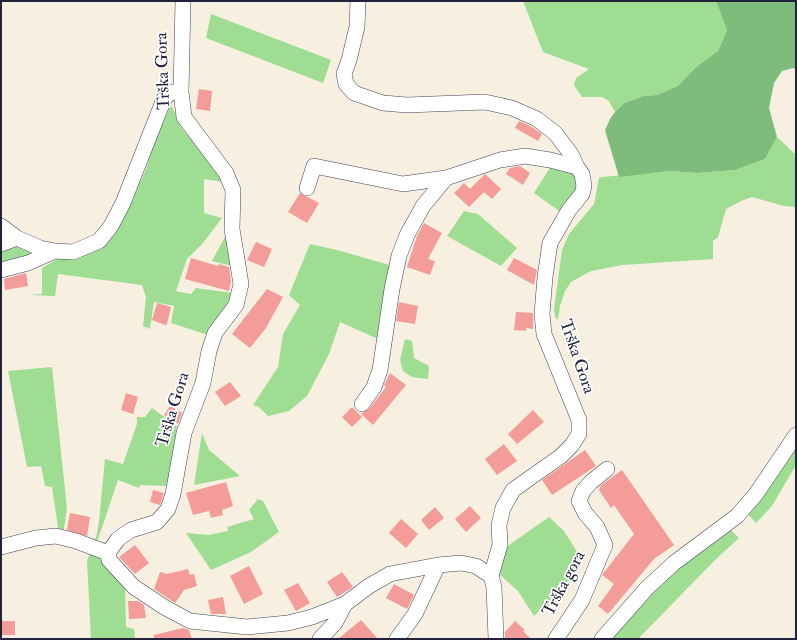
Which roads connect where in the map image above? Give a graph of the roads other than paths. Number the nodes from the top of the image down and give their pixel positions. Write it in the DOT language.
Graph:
graph roads {
  1 [pos="183,1"];
  2 [pos="358,1"];
  3 [pos="181,92"];
  4 [pos="577,167"];
  5 [pos="446,178"];
  6 [pos="307,188"];
  7 [pos="1,226"];
  8 [pos="17,238"];
  9 [pos="1,244"];
  10 [pos="55,251"];
  11 [pos="1,270"];
  12 [pos="362,404"];
  13 [pos="796,435"];
  14 [pos="607,469"];
  15 [pos="1,547"];
  16 [pos="108,553"];
  17 [pos="438,565"];
  18 [pos="491,576"];
  19 [pos="345,604"];
  20 [pos="320,639"];
  21 [pos="397,639"];
  22 [pos="496,639"];
  23 [pos="556,639"];
  24 [pos="602,639"];
  1 -- 3 [label="street, Trška Gora"];
  2 -- 4 [label="street"];
  3 -- 10 [label="street"];
  3 -- 16 [label="street, Trška Gora"];
  4 -- 5 [label="street"];
  4 -- 18 [label="street, Trška Gora"];
  5 -- 6 [label="street"];
  5 -- 12 [label="street"];
  7 -- 8 [label="street"];
  8 -- 9 [label="street"];
  8 -- 10 [label="street"];
  10 -- 11 [label="street"];
  13 -- 24 [label="street"];
  14 -- 23 [label="street, Trška gora"];
  15 -- 16 [label="street"];
  16 -- 19 [label="street"];
  17 -- 18 [label="street"];
  17 -- 19 [label="street"];
  17 -- 21 [label="street"];
  18 -- 22 [label="street, Trška Gora"];
  19 -- 20 [label="street"];
}
